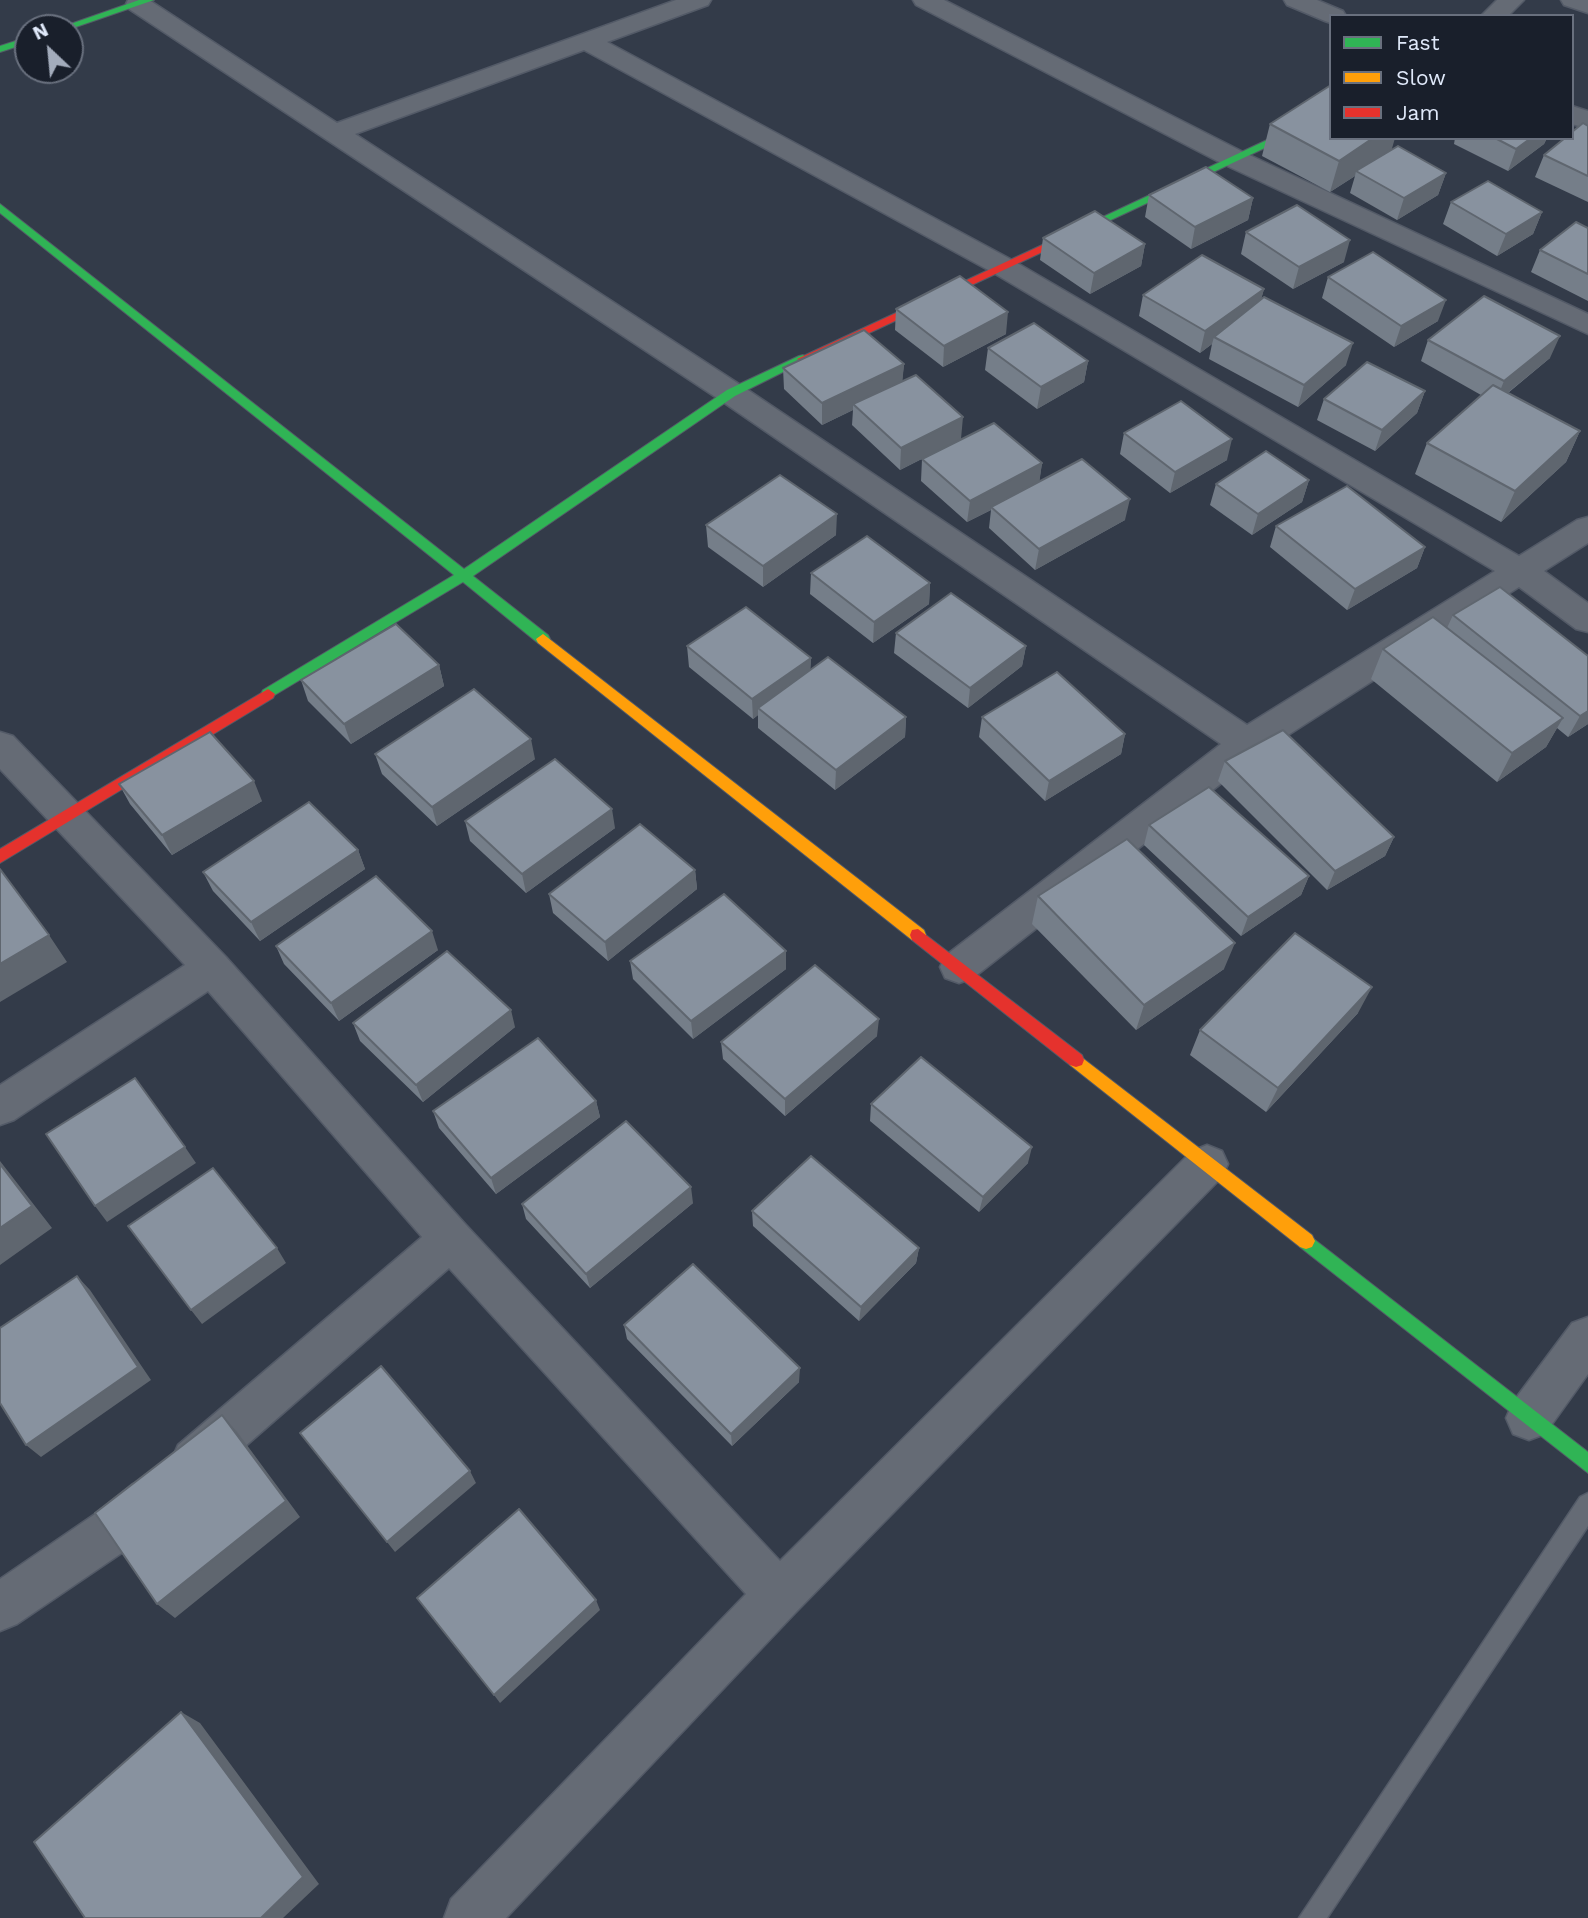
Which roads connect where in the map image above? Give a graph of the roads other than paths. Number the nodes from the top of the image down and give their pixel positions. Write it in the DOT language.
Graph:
graph roads {
  1 [pos="699,0"];
  2 [pos="925,0"];
  3 [pos="1296,0"];
  4 [pos="1512,0"];
  5 [pos="1573,0"];
  6 [pos="144,2"];
  7 [pos="1588,6"];
  8 [pos="1329,14"];
  9 [pos="1495,14"];
  10 [pos="84,22"];
  11 [pos="586,41"];
  12 [pos="1329,114"];
  13 [pos="333,133"];
  14 [pos="1233,158"];
  15 [pos="0,207"];
  16 [pos="1002,266"];
  17 [pos="1588,325"];
  18 [pos="731,393"];
  19 [pos="1588,528"];
  20 [pos="1520,571"];
  21 [pos="463,576"];
  22 [pos="1588,621"];
  23 [pos="1247,743"];
  24 [pos="0,746"];
  25 [pos="67,816"];
  26 [pos="0,857"];
  27 [pos="959,967"];
  28 [pos="212,968"];
  29 [pos="0,1107"];
  30 [pos="1208,1164"];
  31 [pos="451,1239"];
  32 [pos="1588,1338"];
  33 [pos="1529,1418"];
  34 [pos="1588,1464"];
  35 [pos="1588,1505"];
  36 [pos="779,1595"];
  37 [pos="0,1607"];
  38 [pos="470,1918"];
  39 [pos="1312,1918"];
  1 -- 11 [label="street"];
  2 -- 14 [label="street"];
  3 -- 8 [label="street"];
  4 -- 9 [label="street"];
  5 -- 7 [label="street"];
  6 -- 10 [label="street"];
  6 -- 13 [label="street"];
  11 -- 13 [label="street"];
  11 -- 16 [label="street"];
  12 -- 14 [label="street"];
  13 -- 18 [label="street"];
  14 -- 16 [label="street"];
  14 -- 17 [label="street"];
  15 -- 21 [label="street"];
  16 -- 18 [label="street"];
  16 -- 20 [label="street"];
  18 -- 21 [label="street"];
  18 -- 23 [label="street"];
  19 -- 20 [label="street"];
  20 -- 22 [label="street"];
  20 -- 23 [label="street"];
  21 -- 25 [label="street"];
  21 -- 27 [label="street"];
  23 -- 27 [label="street"];
  24 -- 25 [label="street"];
  25 -- 26 [label="street"];
  25 -- 28 [label="street"];
  27 -- 30 [label="street"];
  28 -- 29 [label="street"];
  28 -- 31 [label="street"];
  30 -- 33 [label="street"];
  30 -- 36 [label="street"];
  31 -- 36 [label="street"];
  31 -- 37 [label="street"];
  32 -- 33 [label="street"];
  33 -- 34 [label="street"];
  35 -- 39 [label="lane"];
  36 -- 38 [label="street"];
}
